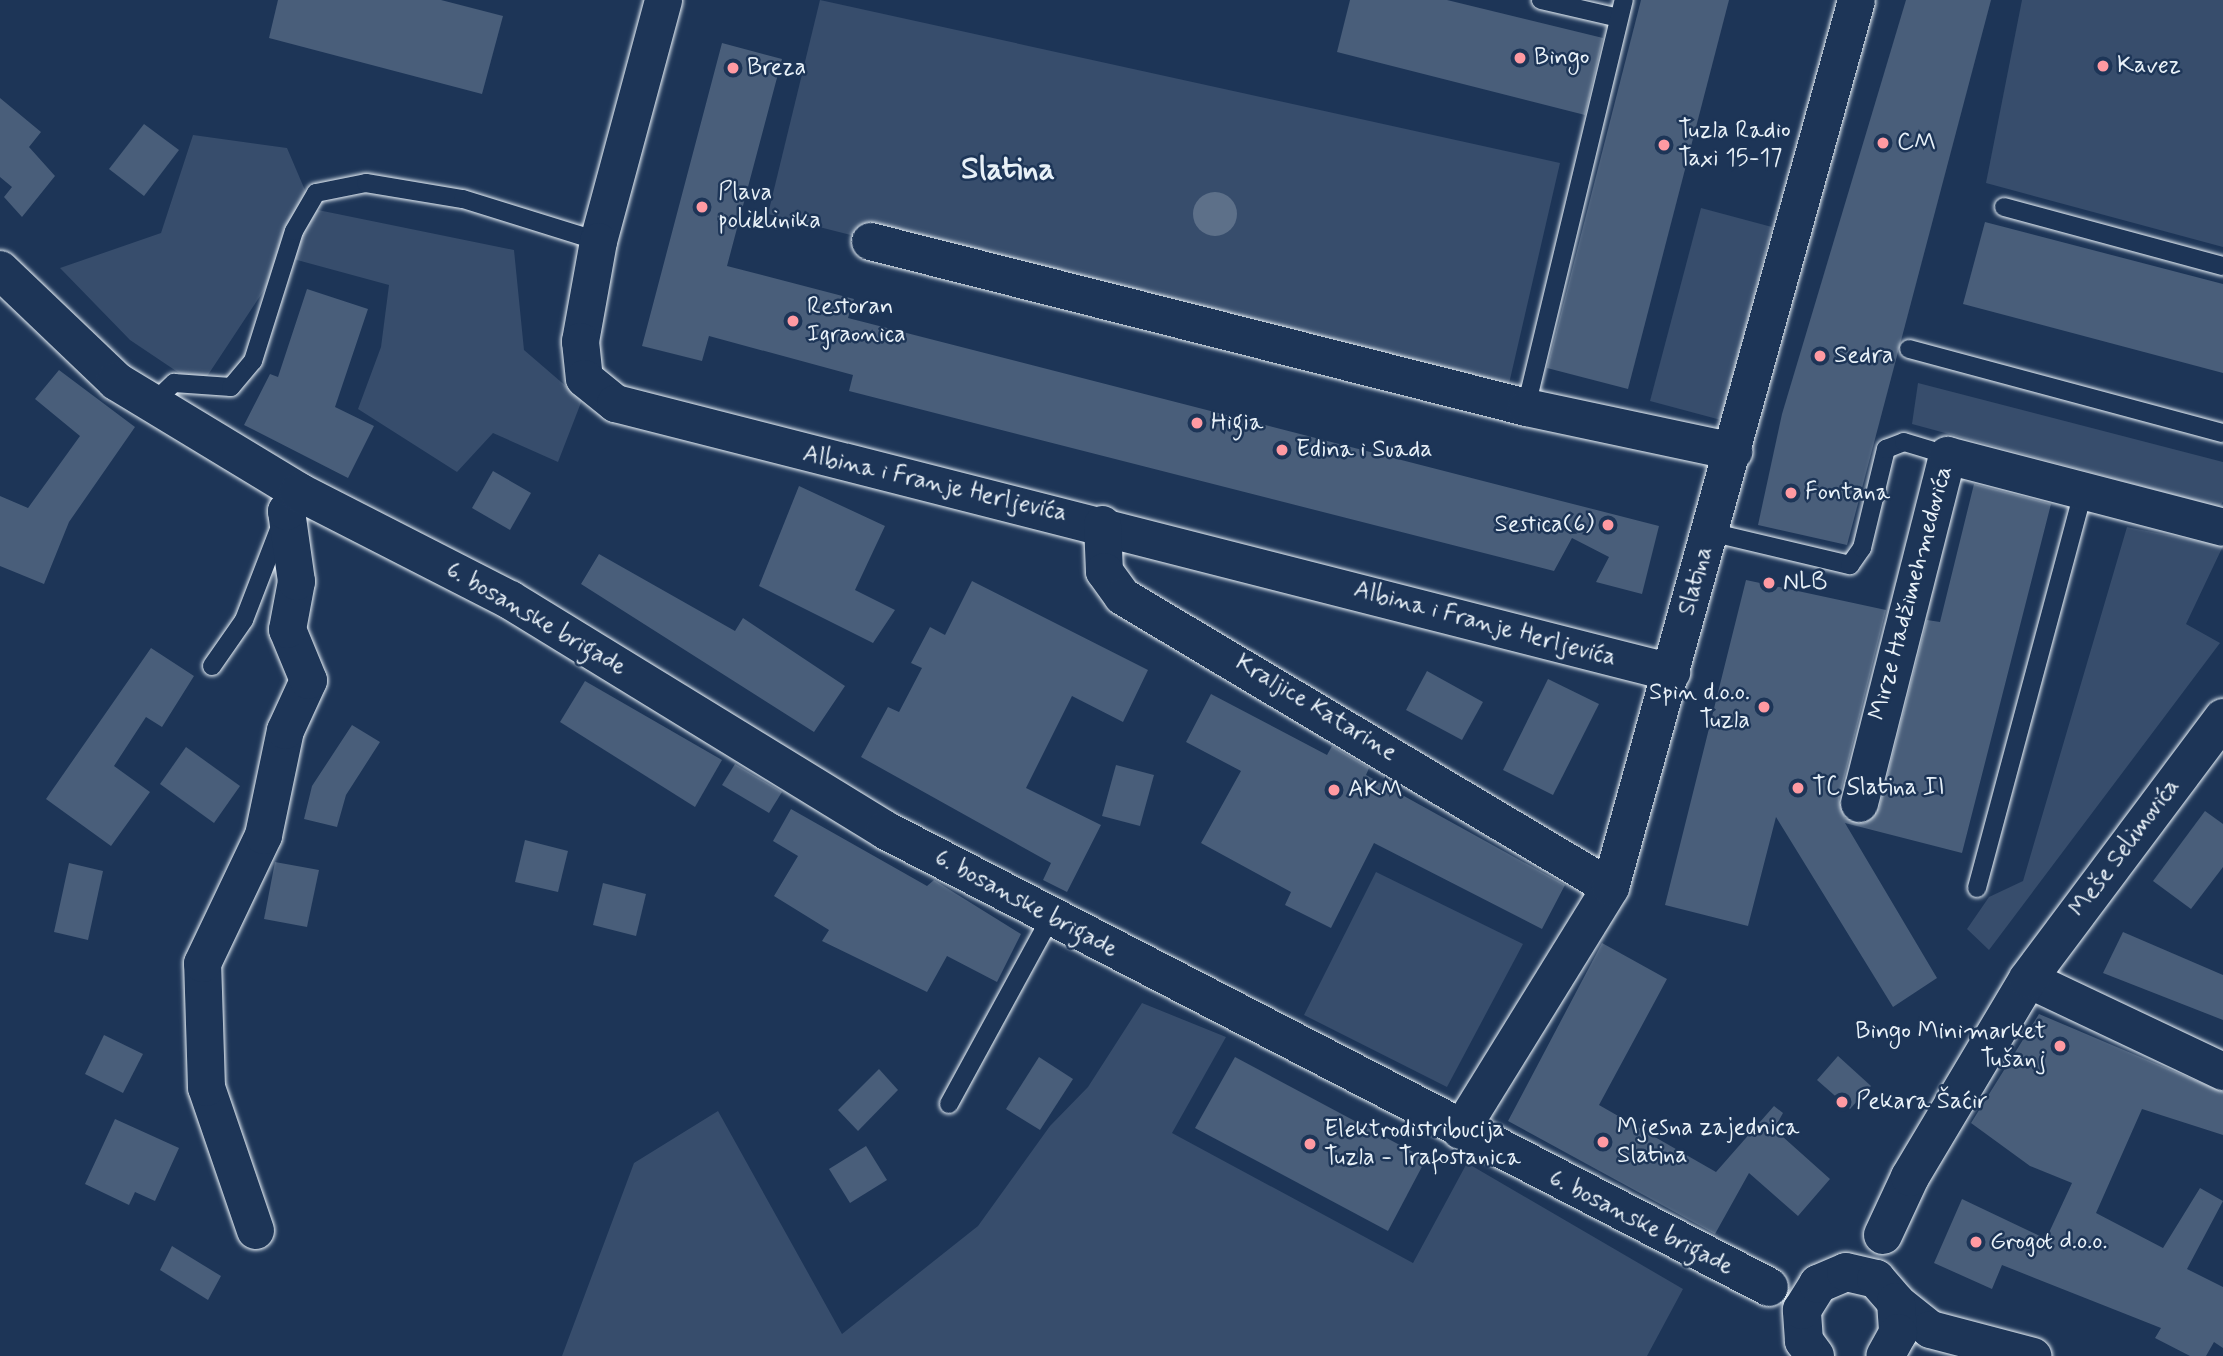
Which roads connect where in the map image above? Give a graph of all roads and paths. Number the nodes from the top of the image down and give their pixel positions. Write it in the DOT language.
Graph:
graph roads {
  1 [pos="1541,0"];
  2 [pos="1624,0"];
  3 [pos="1856,0"];
  4 [pos="655,2"];
  5 [pos="1619,18"];
  6 [pos="2004,207"];
  7 [pos="598,241"];
  8 [pos="870,241"];
  9 [pos="2223,266"];
  10 [pos="0,270"];
  11 [pos="1909,349"];
  12 [pos="153,403"];
  13 [pos="1526,407"];
  14 [pos="2223,433"];
  15 [pos="1733,451"];
  16 [pos="1947,455"];
  17 [pos="2084,489"];
  18 [pos="293,502"];
  19 [pos="1102,524"];
  20 [pos="2223,527"];
  21 [pos="1710,531"];
  22 [pos="212,666"];
  23 [pos="1671,672"];
  24 [pos="2223,718"];
  25 [pos="1859,803"];
  26 [pos="1610,887"];
  27 [pos="1977,888"];
  28 [pos="1051,918"];
  29 [pos="2028,979"];
  30 [pos="2223,1071"];
  31 [pos="949,1104"];
  32 [pos="1460,1130"];
  33 [pos="255,1230"];
  34 [pos="1884,1235"];
  35 [pos="1832,1278"];
  36 [pos="1769,1287"];
  37 [pos="1892,1296"];
  38 [pos="1808,1341"];
  39 [pos="1885,1356"];
  40 [pos="2033,1356"];
  1 -- 5 [label="lane"];
  2 -- 5 [label="lane"];
  3 -- 15 [label="street, Slatina"];
  4 -- 7 [label="street, Albina i Franje Herljevića"];
  5 -- 13 [label="lane"];
  6 -- 9 [label="lane"];
  7 -- 12 [label="lane"];
  7 -- 19 [label="street, Albina i Franje Herljevića"];
  8 -- 13 [label="street"];
  10 -- 12 [label="street, 6. bosanske brigade"];
  11 -- 14 [label="lane"];
  12 -- 18 [label="street, 6. bosanske brigade"];
  13 -- 15 [label="street"];
  15 -- 21 [label="street, Slatina"];
  16 -- 17 [label="street, Mirze Hadžimehmedovića"];
  16 -- 21 [label="lane"];
  16 -- 25 [label="street, Mirze Hadžimehmedovića"];
  17 -- 20 [label="street, Mirze Hadžimehmedovića"];
  17 -- 27 [label="lane"];
  18 -- 22 [label="lane"];
  18 -- 28 [label="street, 6. bosanske brigade"];
  18 -- 33 [label="street"];
  19 -- 23 [label="street, Albina i Franje Herljevića"];
  19 -- 26 [label="street, Kraljice Katarine"];
  21 -- 23 [label="street, Slatina"];
  23 -- 26 [label="street, Slatina"];
  24 -- 29 [label="street, Meše Selimovića"];
  26 -- 32 [label="street, Slatina"];
  28 -- 31 [label="lane"];
  28 -- 32 [label="street, 6. bosanske brigade"];
  29 -- 30 [label="street"];
  29 -- 34 [label="street, Meše Selimovića"];
  32 -- 36 [label="street, 6. bosanske brigade"];
  34 -- 35 [label="street"];
  34 -- 37 [label="street"];
  35 -- 36 [label="street"];
  35 -- 37 [label="street"];
  35 -- 38 [label="street"];
  36 -- 38 [label="street"];
  37 -- 39 [label="street"];
  37 -- 40 [label="street"];
}
